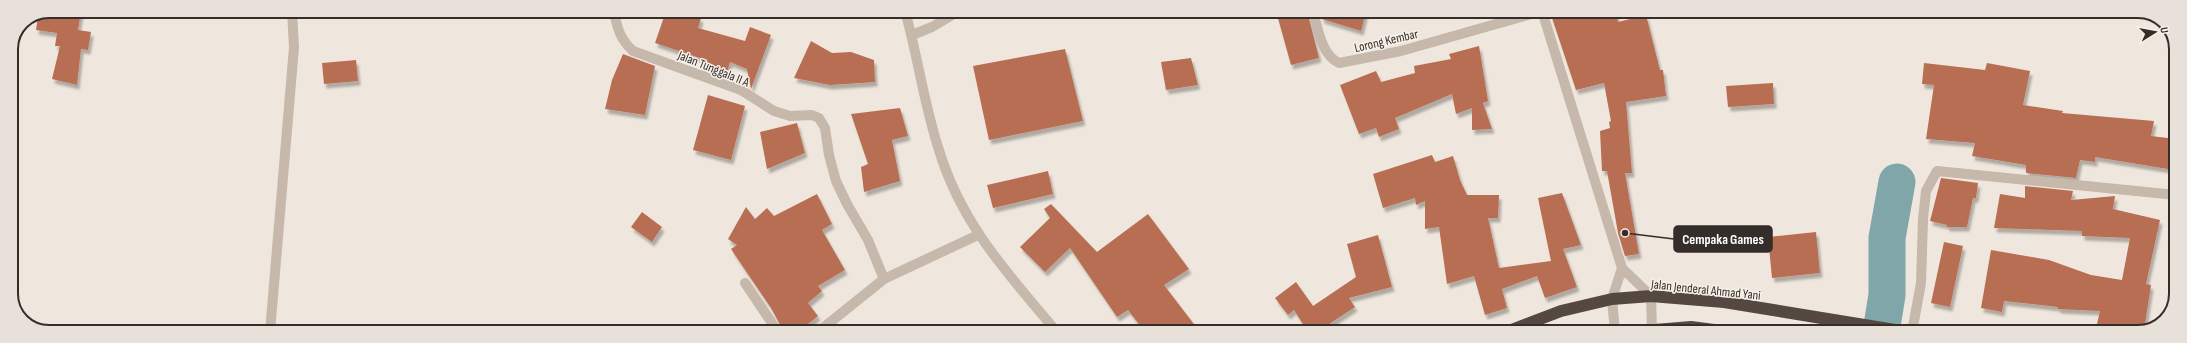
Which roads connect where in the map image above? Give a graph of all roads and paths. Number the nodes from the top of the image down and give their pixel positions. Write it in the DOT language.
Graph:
graph roads {
  1 [pos="292,18"];
  2 [pos="615,18"];
  3 [pos="908,18"];
  4 [pos="947,18"];
  5 [pos="1315,18"];
  6 [pos="1517,18"];
  7 [pos="1544,18"];
  8 [pos="912,35"];
  9 [pos="2169,194"];
  10 [pos="978,234"];
  11 [pos="1622,268"];
  12 [pos="884,279"];
  13 [pos="745,283"];
  14 [pos="1651,296"];
  15 [pos="1612,299"];
  16 [pos="271,325"];
  17 [pos="773,325"];
  18 [pos="827,325"];
  19 [pos="1052,325"];
  20 [pos="1524,325"];
  21 [pos="1614,325"];
  22 [pos="1652,325"];
  23 [pos="1860,325"];
  24 [pos="1913,325"];
  1 -- 16 [label="street"];
  2 -- 12 [label="street, Jalan Tunggala II A"];
  3 -- 8 [label="street"];
  4 -- 8 [label="street"];
  5 -- 6 [label="street, Lorong Kembar"];
  7 -- 11 [label="street"];
  8 -- 10 [label="street"];
  9 -- 24 [label="street"];
  10 -- 12 [label="street"];
  10 -- 19 [label="street"];
  11 -- 14 [label="street"];
  11 -- 15 [label="street"];
  12 -- 18 [label="street"];
  13 -- 17 [label="street"];
  14 -- 15 [label="highway, Jalan Jenderal Ahmad Yani"];
  14 -- 22 [label="street"];
  14 -- 23 [label="highway, Jalan Jenderal Ahmad Yani"];
  15 -- 20 [label="highway, Jalan Jenderal Ahmad Yani"];
  15 -- 21 [label="street"];
}
